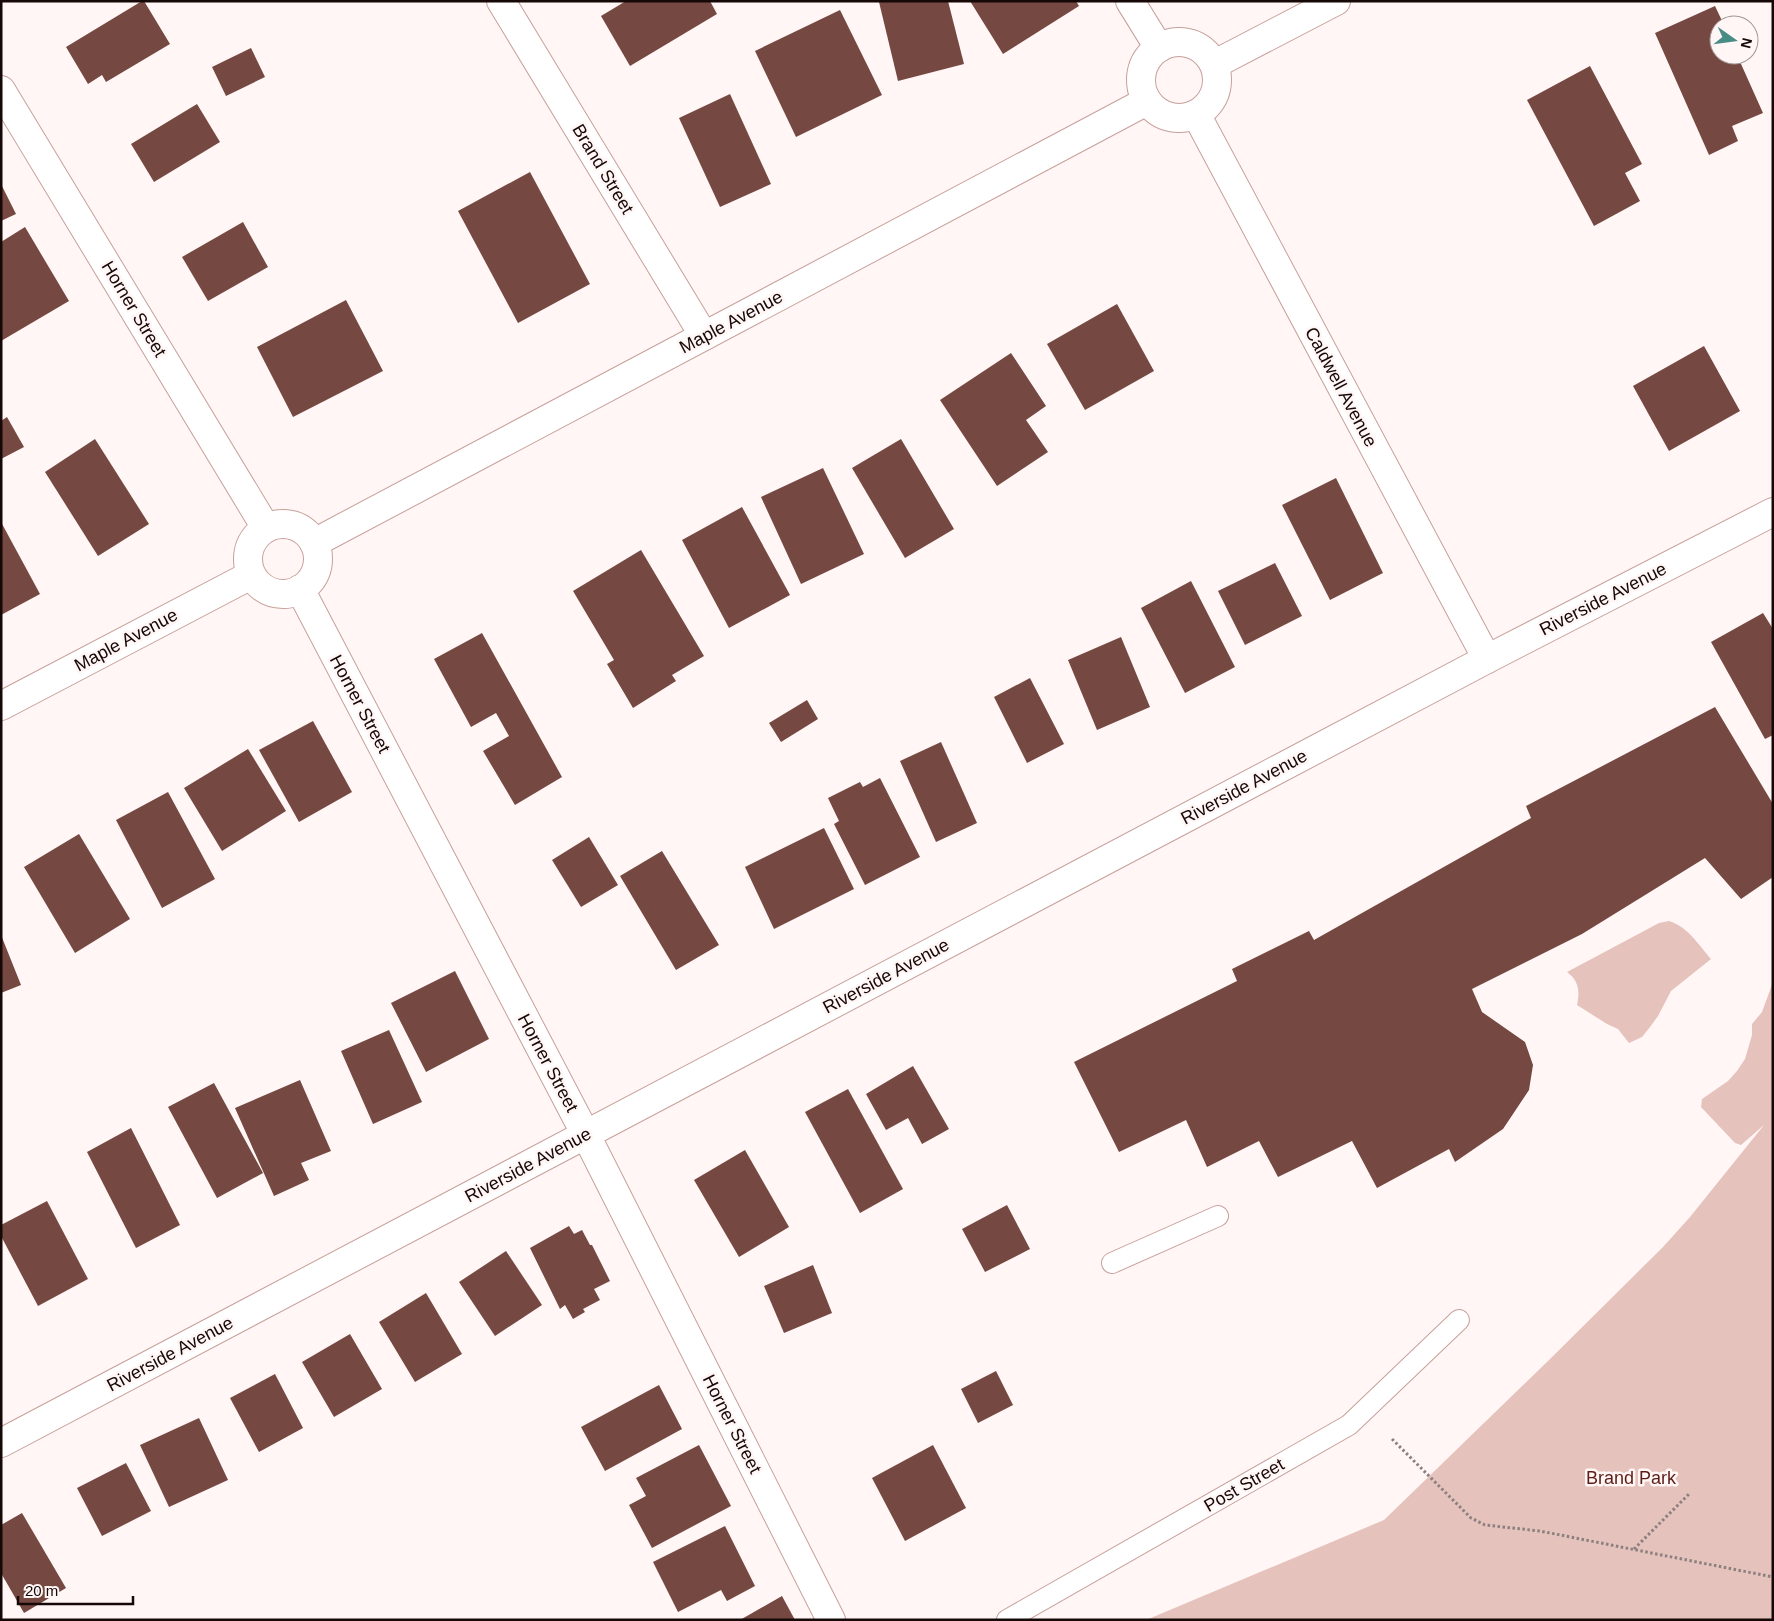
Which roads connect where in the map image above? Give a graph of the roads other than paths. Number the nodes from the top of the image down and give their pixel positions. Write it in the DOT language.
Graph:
graph roads {
  1 [pos="501,1"];
  2 [pos="1130,1"];
  3 [pos="1336,1"];
  4 [pos="1159,48"];
  5 [pos="1215,64"];
  6 [pos="1,90"];
  7 [pos="1147,101"];
  8 [pos="1196,114"];
  9 [pos="704,336"];
  10 [pos="1773,512"];
  11 [pos="266,528"];
  12 [pos="314,543"];
  13 [pos="251,575"];
  14 [pos="300,589"];
  15 [pos="1487,659"];
  16 [pos="1,706"];
  17 [pos="586,1135"];
  18 [pos="1218,1216"];
  19 [pos="1112,1263"];
  20 [pos="1459,1320"];
  21 [pos="1,1443"];
  22 [pos="831,1620"];
  23 [pos="1007,1620"];
  1 -- 9 [label="street, Brand Street"];
  2 -- 4 [label="street"];
  3 -- 5 [label="street"];
  4 -- 5 [label="street"];
  4 -- 7 [label="street"];
  5 -- 8 [label="street"];
  6 -- 11 [label="street, Horner Street"];
  7 -- 8 [label="street"];
  7 -- 9 [label="street, Maple Avenue"];
  8 -- 15 [label="street, Caldwell Avenue"];
  9 -- 12 [label="street, Maple Avenue"];
  10 -- 15 [label="street, Riverside Avenue"];
  11 -- 12 [label="street"];
  11 -- 13 [label="street"];
  12 -- 14 [label="street"];
  13 -- 14 [label="street"];
  13 -- 16 [label="street, Maple Avenue"];
  14 -- 17 [label="street, Horner Street"];
  15 -- 17 [label="street, Riverside Avenue"];
  17 -- 21 [label="street, Riverside Avenue"];
  17 -- 22 [label="street, Horner Street"];
  18 -- 19 [label="lane"];
  20 -- 23 [label="lane, Post Street"];
}
